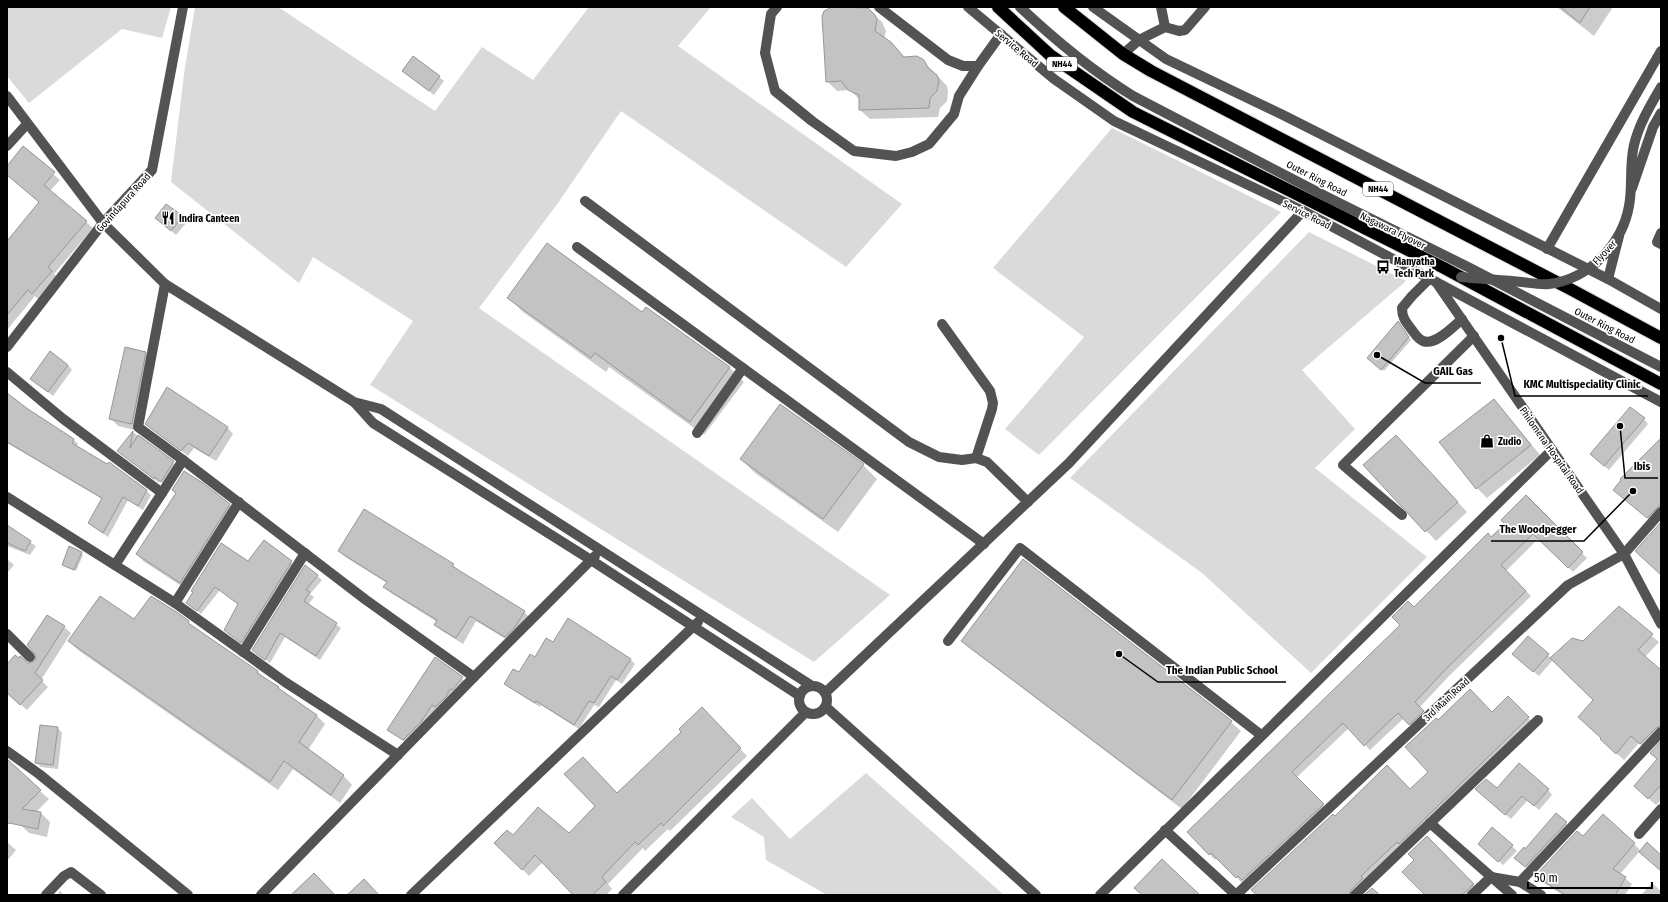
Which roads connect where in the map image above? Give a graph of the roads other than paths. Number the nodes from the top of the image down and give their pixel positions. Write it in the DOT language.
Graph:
graph roads {
  1 [pos="183,7"];
  2 [pos="777,7"];
  3 [pos="879,7"];
  4 [pos="968,7"];
  5 [pos="998,7"];
  6 [pos="1020,7"];
  7 [pos="1064,7"];
  8 [pos="1093,7"];
  9 [pos="1160,7"];
  10 [pos="1205,7"];
  11 [pos="1165,27"];
  12 [pos="1001,34"];
  13 [pos="1139,40"];
  14 [pos="1661,51"];
  15 [pos="1123,54"];
  16 [pos="978,66"];
  17 [pos="1661,87"];
  18 [pos="7,96"];
  19 [pos="1661,113"];
  20 [pos="28,124"];
  21 [pos="7,146"];
  22 [pos="585,201"];
  23 [pos="1303,211"];
  24 [pos="103,222"];
  25 [pos="1661,233"];
  26 [pos="1661,244"];
  27 [pos="577,247"];
  28 [pos="1547,249"];
  29 [pos="1461,277"];
  30 [pos="1433,279"];
  31 [pos="1608,279"];
  32 [pos="165,284"];
  33 [pos="1661,309"];
  34 [pos="1462,319"];
  35 [pos="942,324"];
  36 [pos="1474,336"];
  37 [pos="1661,338"];
  38 [pos="7,347"];
  39 [pos="743,368"];
  40 [pos="1661,368"];
  41 [pos="7,372"];
  42 [pos="1661,384"];
  43 [pos="354,402"];
  44 [pos="1661,402"];
  45 [pos="697,433"];
  46 [pos="1552,450"];
  47 [pos="976,458"];
  48 [pos="183,460"];
  49 [pos="162,493"];
  50 [pos="7,497"];
  51 [pos="239,502"];
  52 [pos="1028,502"];
  53 [pos="1661,512"];
  54 [pos="1402,515"];
  55 [pos="984,544"];
  56 [pos="600,550"];
  57 [pos="305,553"];
  58 [pos="1624,554"];
  59 [pos="591,560"];
  60 [pos="115,564"];
  61 [pos="175,603"];
  62 [pos="704,616"];
  63 [pos="1661,624"];
  64 [pos="693,626"];
  65 [pos="7,634"];
  66 [pos="948,641"];
  67 [pos="243,652"];
  68 [pos="30,657"];
  69 [pos="474,677"];
  70 [pos="812,686"];
  71 [pos="825,693"];
  72 [pos="800,696"];
  73 [pos="826,707"];
  74 [pos="806,712"];
  75 [pos="1538,720"];
  76 [pos="1661,732"];
  77 [pos="1261,735"];
  78 [pos="7,751"];
  79 [pos="398,755"];
  80 [pos="1661,809"];
  81 [pos="1430,823"];
  82 [pos="1165,830"];
  83 [pos="1639,834"];
  84 [pos="1491,877"];
  85 [pos="1520,882"];
  86 [pos="46,895"];
  87 [pos="101,895"];
  88 [pos="188,895"];
  89 [pos="261,895"];
  90 [pos="411,895"];
  91 [pos="623,895"];
  92 [pos="1036,895"];
  93 [pos="1100,895"];
  94 [pos="1236,895"];
  95 [pos="1355,895"];
  96 [pos="1472,895"];
  97 [pos="1512,895"];
  98 [pos="1541,895"];
  1 -- 24 [label="street, Govindapura Road"];
  2 -- 16 [label="street"];
  3 -- 16 [label="street"];
  4 -- 12 [label="street, Service Road"];
  5 -- 29 [label="highway, Nagawara Flyover / NH44"];
  6 -- 40 [label="street, Outer Ring Road / NH44"];
  7 -- 15 [label="highway, Outer Ring Road / NH44"];
  8 -- 13 [label="street"];
  9 -- 11 [label="street"];
  10 -- 11 [label="street"];
  11 -- 13 [label="street"];
  12 -- 16 [label="street"];
  12 -- 23 [label="street, Service Road"];
  13 -- 15 [label="street"];
  13 -- 28 [label="street"];
  14 -- 28 [label="street"];
  15 -- 37 [label="highway, Outer Ring Road / NH44"];
  17 -- 29 [label="street, Flyover, bridge"];
  18 -- 20 [label="street"];
  19 -- 31 [label="street"];
  20 -- 21 [label="street"];
  20 -- 24 [label="street"];
  22 -- 47 [label="street"];
  23 -- 30 [label="street, Service Road"];
  23 -- 52 [label="street"];
  24 -- 32 [label="street"];
  24 -- 38 [label="street, Govindapura Road"];
  25 -- 26 [label="street"];
  27 -- 39 [label="street"];
  28 -- 31 [label="street"];
  29 -- 42 [label="highway, Nagawara Flyover / NH44"];
  30 -- 34 [label="street, Philomena Hospital Road"];
  30 -- 34 [label="street"];
  30 -- 44 [label="street, Service Road"];
  31 -- 33 [label="street"];
  32 -- 43 [label="street"];
  32 -- 48 [label="street"];
  34 -- 36 [label="street, Philomena Hospital Road"];
  35 -- 47 [label="street"];
  36 -- 46 [label="street, Philomena Hospital Road"];
  36 -- 54 [label="street"];
  39 -- 45 [label="street"];
  39 -- 55 [label="street"];
  41 -- 49 [label="street"];
  43 -- 56 [label="street"];
  43 -- 59 [label="street"];
  46 -- 58 [label="street, Philomena Hospital Road"];
  46 -- 77 [label="street"];
  47 -- 52 [label="street"];
  48 -- 49 [label="street"];
  48 -- 51 [label="street"];
  49 -- 60 [label="street"];
  50 -- 60 [label="street"];
  51 -- 57 [label="street"];
  51 -- 61 [label="street"];
  52 -- 55 [label="street"];
  53 -- 58 [label="street, 3rd Main Road"];
  55 -- 71 [label="street"];
  56 -- 59 [label="street"];
  56 -- 62 [label="street"];
  57 -- 67 [label="street"];
  57 -- 69 [label="street"];
  58 -- 63 [label="street, Philomena Hospital Road"];
  58 -- 94 [label="street, 3rd Main Road"];
  59 -- 64 [label="street"];
  59 -- 69 [label="street"];
  60 -- 61 [label="street"];
  61 -- 67 [label="street"];
  62 -- 64 [label="street"];
  62 -- 70 [label="street"];
  64 -- 72 [label="street"];
  64 -- 90 [label="street"];
  65 -- 68 [label="street"];
  66 -- 77 [label="street"];
  67 -- 79 [label="street"];
  69 -- 79 [label="street"];
  70 -- 71 [label="street"];
  70 -- 72 [label="street"];
  71 -- 73 [label="street"];
  72 -- 74 [label="street"];
  73 -- 74 [label="street"];
  73 -- 92 [label="street"];
  74 -- 91 [label="street"];
  75 -- 81 [label="street"];
  76 -- 85 [label="street"];
  77 -- 82 [label="street"];
  78 -- 88 [label="street"];
  79 -- 89 [label="street"];
  80 -- 83 [label="street"];
  81 -- 84 [label="street"];
  81 -- 95 [label="street"];
  82 -- 93 [label="street"];
  82 -- 94 [label="street"];
  84 -- 85 [label="street"];
  84 -- 96 [label="street"];
  84 -- 97 [label="street"];
  85 -- 98 [label="street"];
  86 -- 87 [label="street"];
}
